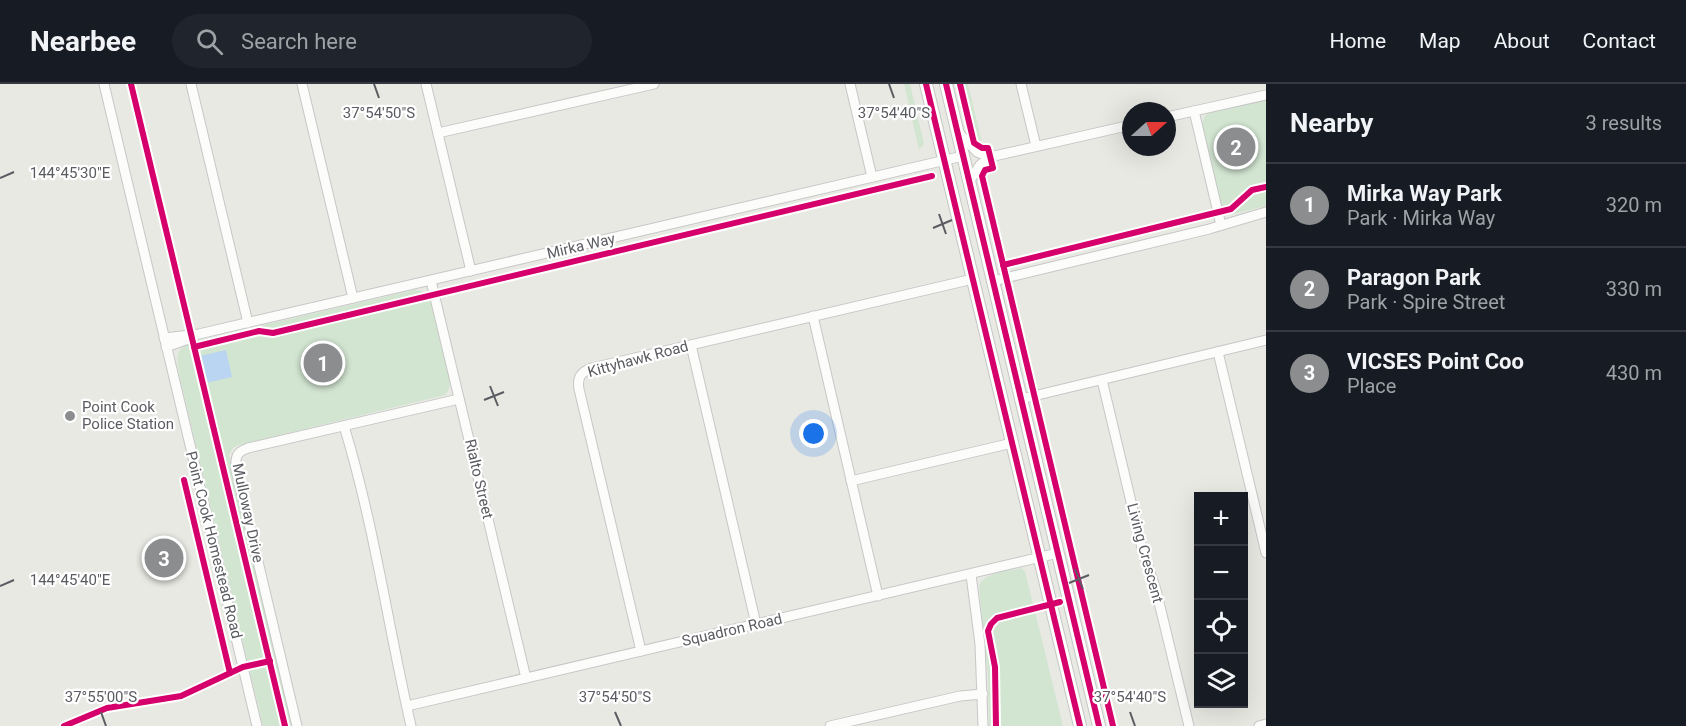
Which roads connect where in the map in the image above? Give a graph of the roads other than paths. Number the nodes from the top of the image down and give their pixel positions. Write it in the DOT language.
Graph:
graph roads {
  1 [pos="104,84"];
  2 [pos="191,84"];
  3 [pos="302,84"];
  4 [pos="426,84"];
  5 [pos="654,84"];
  6 [pos="849,84"];
  7 [pos="926,84"];
  8 [pos="946,84"];
  9 [pos="1021,84"];
  10 [pos="1266,95"];
  11 [pos="1194,111"];
  12 [pos="1176,115"];
  13 [pos="956,127"];
  14 [pos="1122,127"];
  15 [pos="438,133"];
  16 [pos="1036,146"];
  17 [pos="963,156"];
  18 [pos="990,157"];
  19 [pos="944,160"];
  20 [pos="872,177"];
  21 [pos="969,182"];
  22 [pos="1266,212"];
  23 [pos="1221,225"];
  24 [pos="471,271"];
  25 [pos="973,279"];
  26 [pos="431,281"];
  27 [pos="993,281"];
  28 [pos="353,298"];
  29 [pos="813,316"];
  30 [pos="248,323"];
  31 [pos="1266,340"];
  32 [pos="165,343"];
  33 [pos="691,345"];
  34 [pos="1218,351"];
  35 [pos="1102,380"];
  36 [pos="459,399"];
  37 [pos="1021,399"];
  38 [pos="344,426"];
  39 [pos="1012,443"];
  40 [pos="851,481"];
  41 [pos="1058,553"];
  42 [pos="1266,553"];
  43 [pos="1039,557"];
  44 [pos="971,574"];
  45 [pos="878,596"];
  46 [pos="756,624"];
  47 [pos="641,651"];
  48 [pos="526,678"];
  49 [pos="983,694"];
  50 [pos="407,706"];
  51 [pos="1266,724"];
  52 [pos="257,726"];
  53 [pos="297,726"];
  54 [pos="411,726"];
  55 [pos="830,726"];
  56 [pos="983,726"];
  57 [pos="1080,726"];
  58 [pos="1099,726"];
  59 [pos="1189,726"];
  60 [pos="1259,726"];
  1 -- 32 [label="street, Point Cook Homestead Road"];
  2 -- 30 [label="street"];
  3 -- 28 [label="street"];
  4 -- 15 [label="street"];
  5 -- 15 [label="street"];
  6 -- 20 [label="street"];
  7 -- 19 [label="street"];
  8 -- 13 [label="street"];
  9 -- 16 [label="street"];
  10 -- 11 [label="street"];
  11 -- 12 [label="street"];
  11 -- 23 [label="street"];
  13 -- 17 [label="street"];
  13 -- 18 [label="street"];
  14 -- 16 [label="street"];
  15 -- 24 [label="street"];
  16 -- 18 [label="street"];
  17 -- 19 [label="street, Mirka Way"];
  17 -- 21 [label="street"];
  18 -- 21 [label="street"];
  19 -- 20 [label="street, Mirka Way"];
  19 -- 25 [label="street"];
  20 -- 24 [label="street, Mirka Way"];
  21 -- 27 [label="street"];
  22 -- 23 [label="street"];
  23 -- 27 [label="street"];
  24 -- 26 [label="street, Mirka Way"];
  25 -- 29 [label="street, Kittyhawk Road"];
  25 -- 39 [label="street"];
  26 -- 28 [label="street, Mirka Way"];
  26 -- 36 [label="street, Rialto Street"];
  27 -- 37 [label="street"];
  28 -- 30 [label="street, Mirka Way"];
  29 -- 33 [label="street, Kittyhawk Road"];
  29 -- 40 [label="street"];
  30 -- 32 [label="street, Mirka Way"];
  31 -- 34 [label="street"];
  32 -- 52 [label="street, Point Cook Homestead Road"];
  33 -- 46 [label="street"];
  33 -- 47 [label="street, Kittyhawk Road"];
  34 -- 35 [label="street"];
  34 -- 42 [label="street"];
  35 -- 37 [label="street"];
  35 -- 59 [label="street, Living Crescent"];
  36 -- 38 [label="street, Mulloway Drive"];
  36 -- 48 [label="street, Rialto Street"];
  37 -- 41 [label="street"];
  38 -- 50 [label="street"];
  38 -- 53 [label="street, Mulloway Drive"];
  39 -- 40 [label="street"];
  39 -- 43 [label="street"];
  40 -- 45 [label="street"];
  41 -- 43 [label="street, Squadron Road"];
  41 -- 58 [label="street"];
  43 -- 44 [label="street, Squadron Road"];
  43 -- 57 [label="street"];
  44 -- 45 [label="street, Squadron Road"];
  44 -- 49 [label="street"];
  45 -- 46 [label="street, Squadron Road"];
  46 -- 47 [label="street, Squadron Road"];
  47 -- 48 [label="street, Squadron Road"];
  48 -- 50 [label="street, Squadron Road"];
  49 -- 55 [label="street"];
  49 -- 56 [label="street"];
  50 -- 54 [label="street"];
  51 -- 60 [label="street"];
}
